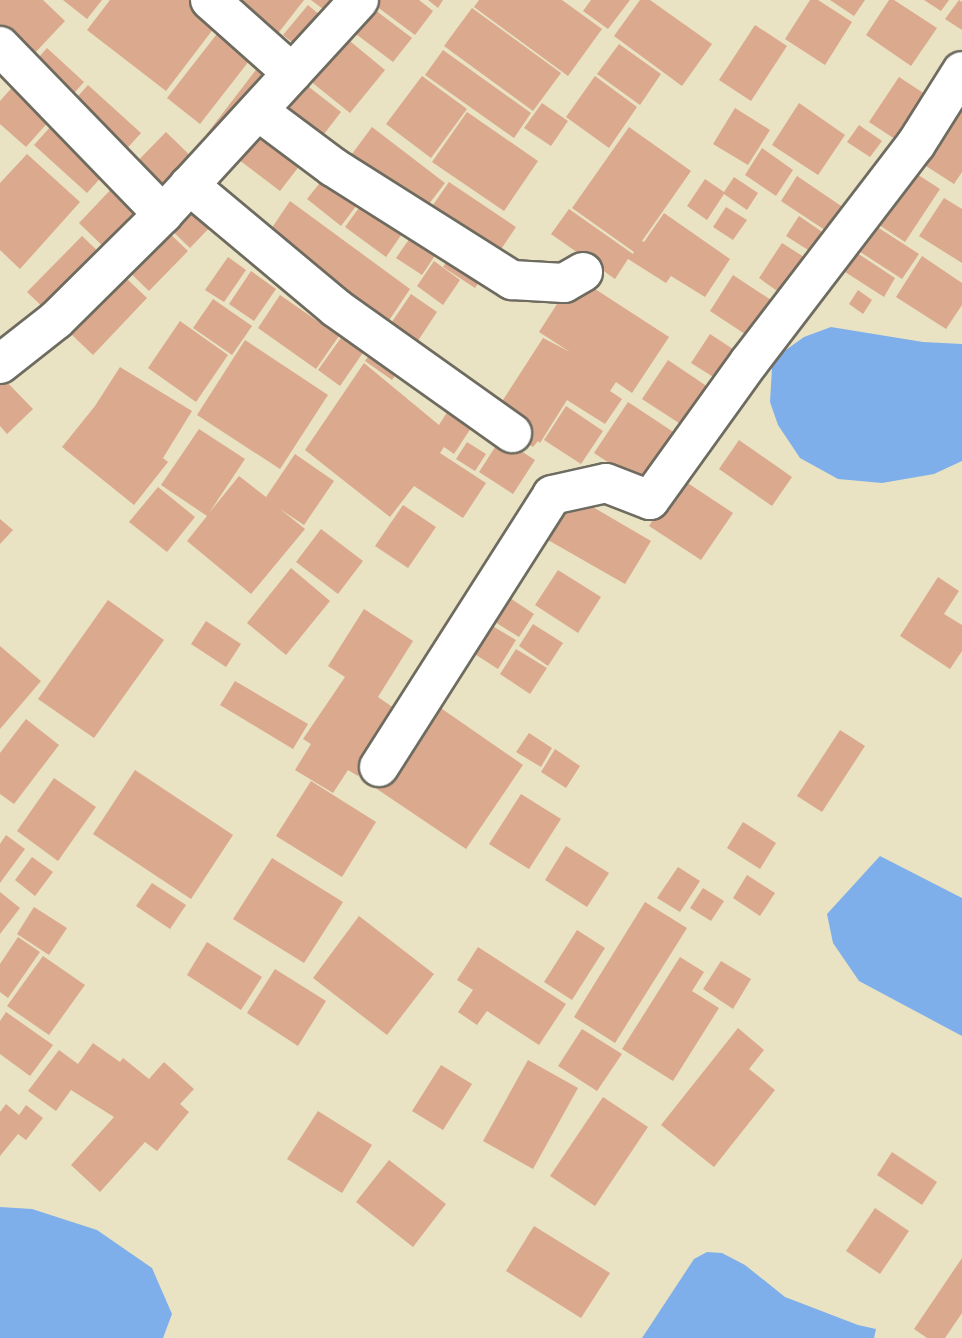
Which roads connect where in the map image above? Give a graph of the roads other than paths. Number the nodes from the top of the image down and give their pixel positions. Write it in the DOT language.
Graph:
graph roads {
  1 [pos="210,0"];
  2 [pos="359,0"];
  3 [pos="0,46"];
  4 [pos="962,71"];
  5 [pos="292,73"];
  6 [pos="258,111"];
  7 [pos="189,186"];
  8 [pos="163,215"];
  9 [pos="583,272"];
  10 [pos="0,364"];
  11 [pos="512,433"];
  12 [pos="379,767"];
  1 -- 5 [label="street"];
  2 -- 5 [label="street"];
  3 -- 8 [label="street"];
  4 -- 12 [label="street"];
  5 -- 6 [label="street"];
  6 -- 7 [label="street"];
  6 -- 9 [label="street"];
  7 -- 8 [label="street"];
  7 -- 11 [label="street"];
  8 -- 10 [label="street"];
}
